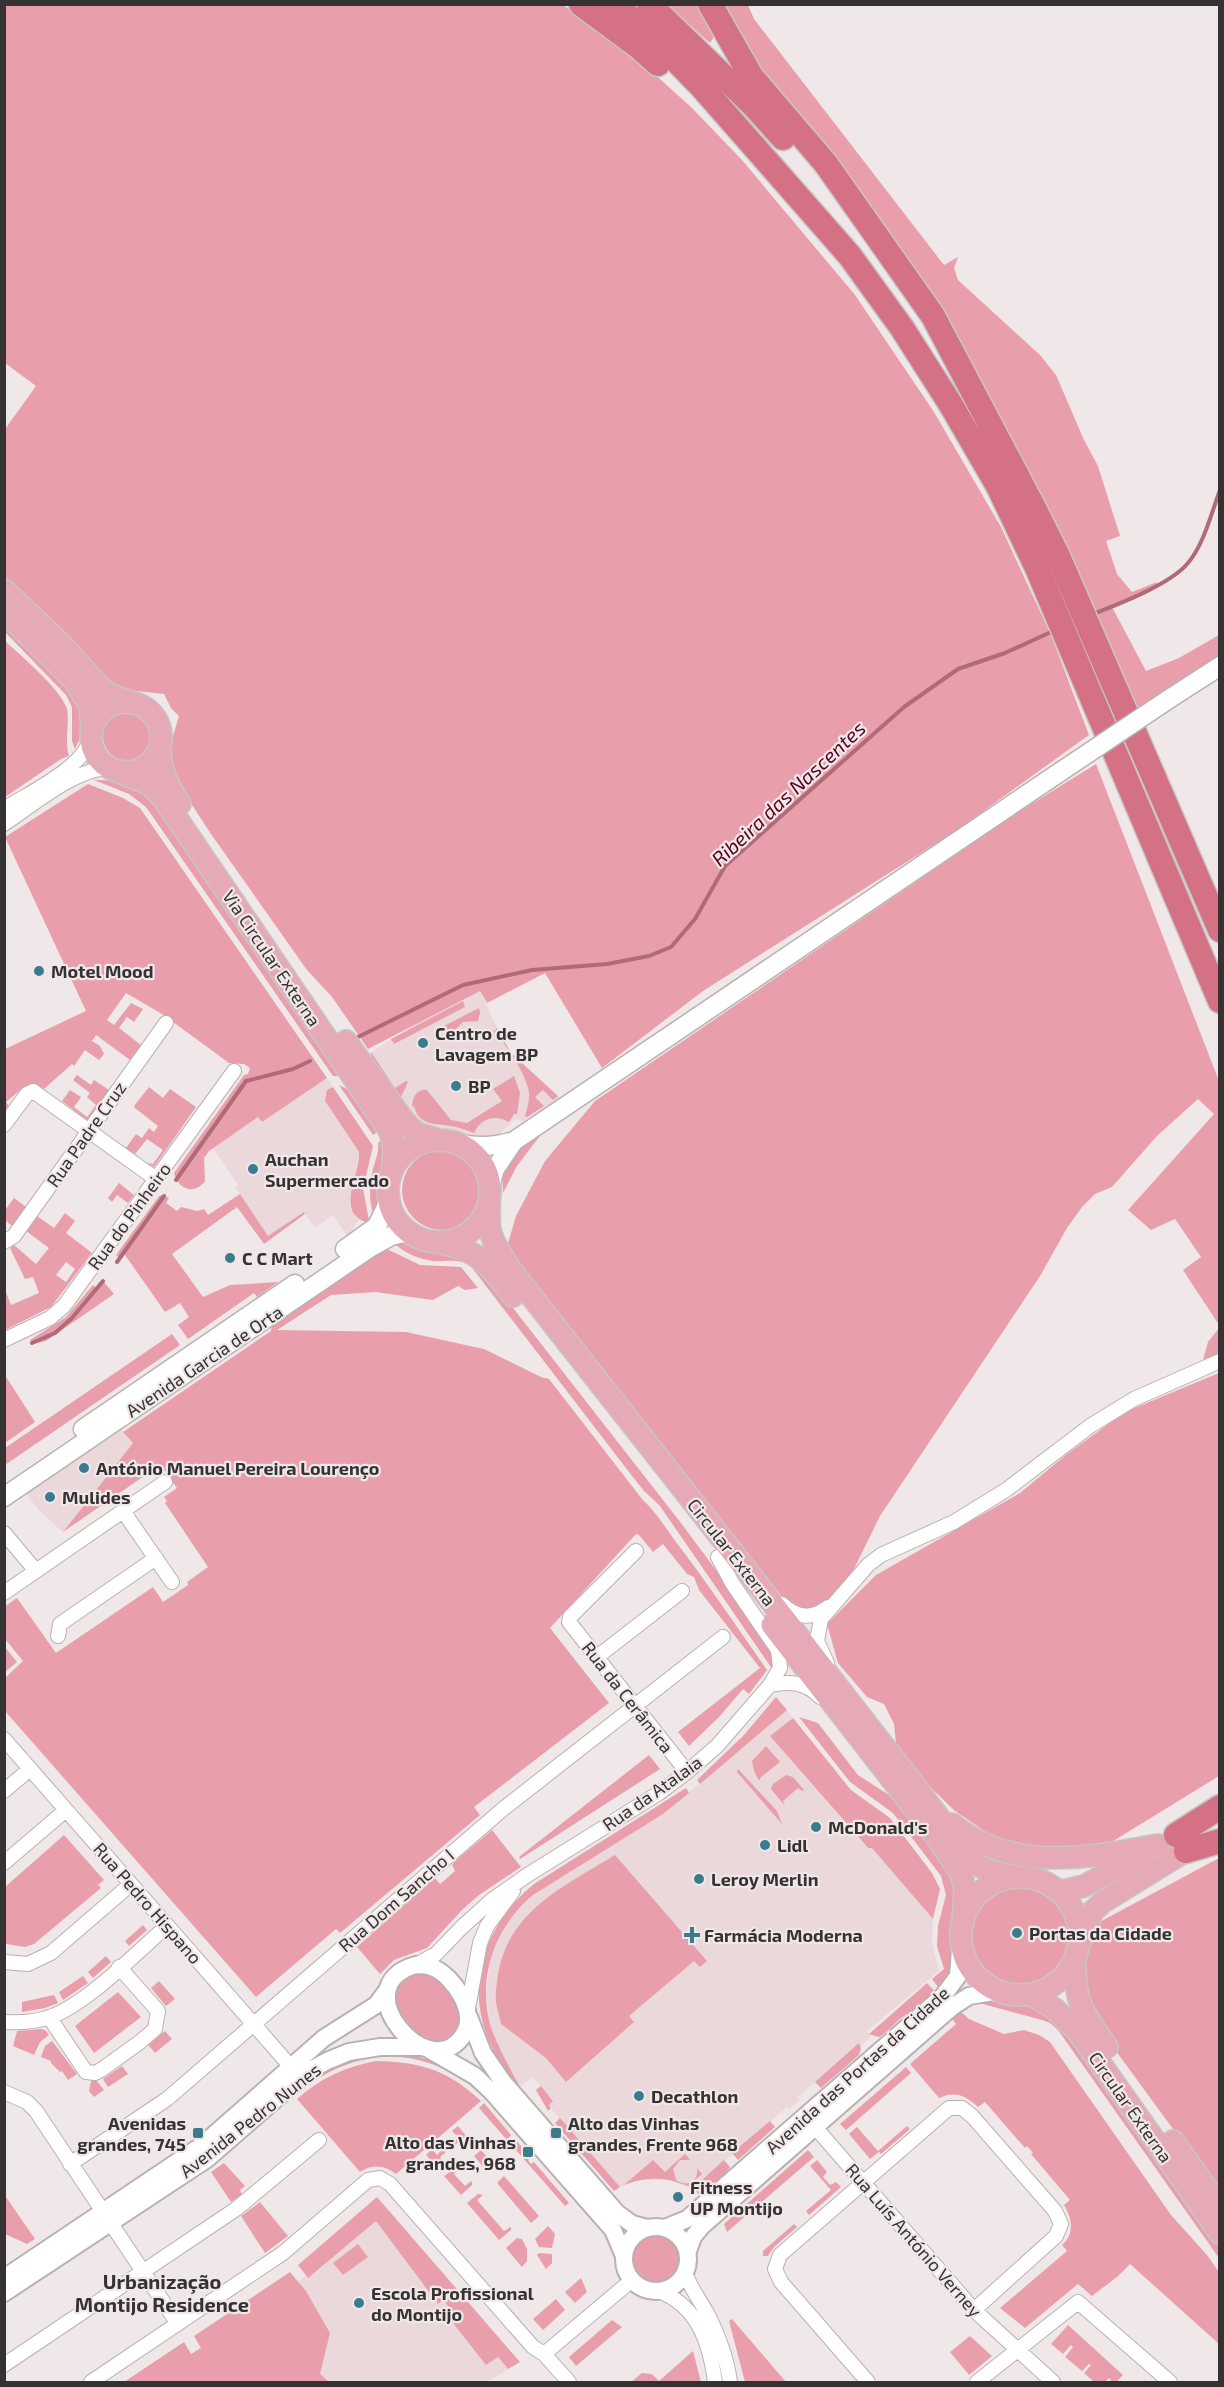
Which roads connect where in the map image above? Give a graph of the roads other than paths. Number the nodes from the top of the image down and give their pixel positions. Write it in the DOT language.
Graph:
graph roads {
  1 [pos="581,4"];
  2 [pos="614,4"];
  3 [pos="649,4"];
  4 [pos="710,4"];
  5 [pos="772,165"];
  6 [pos="886,250"];
  7 [pos="4,590"];
  8 [pos="4,611"];
  9 [pos="1220,666"];
  10 [pos="133,703"];
  11 [pos="92,734"];
  12 [pos="160,747"];
  13 [pos="112,769"];
  14 [pos="4,809"];
  15 [pos="4,824"];
  16 [pos="1220,930"];
  17 [pos="1220,1001"];
  18 [pos="166,1023"];
  19 [pos="234,1071"];
  20 [pos="4,1125"];
  21 [pos="88,1130"];
  22 [pos="514,1140"];
  23 [pos="449,1142"];
  24 [pos="392,1172"];
  25 [pos="156,1179"];
  26 [pos="490,1190"];
  27 [pos="389,1201"];
  28 [pos="408,1232"];
  29 [pos="4,1242"];
  30 [pos="437,1242"];
  31 [pos="4,1340"];
  32 [pos="1220,1361"];
  33 [pos="4,1482"];
  34 [pos="165,1482"];
  35 [pos="4,1497"];
  36 [pos="123,1511"];
  37 [pos="4,1533"];
  38 [pos="636,1551"];
  39 [pos="725,1555"];
  40 [pos="156,1558"];
  41 [pos="36,1571"];
  42 [pos="172,1582"];
  43 [pos="682,1591"];
  44 [pos="4,1593"];
  45 [pos="832,1604"];
  46 [pos="58,1636"];
  47 [pos="723,1637"];
  48 [pos="597,1657"];
  49 [pos="770,1685"];
  50 [pos="840,1687"];
  51 [pos="634,1706"];
  52 [pos="849,1727"];
  53 [pos="4,1739"];
  54 [pos="30,1769"];
  55 [pos="687,1772"];
  56 [pos="4,1791"];
  57 [pos="930,1805"];
  58 [pos="1220,1809"];
  59 [pos="66,1810"];
  60 [pos="1220,1831"];
  61 [pos="1220,1841"];
  62 [pos="1173,1844"];
  63 [pos="4,1863"];
  64 [pos="526,1876"];
  65 [pos="1018,1877"];
  66 [pos="131,1884"];
  67 [pos="1059,1892"];
  68 [pos="167,1926"];
  69 [pos="962,1930"];
  70 [pos="1077,1949"];
  71 [pos="4,1962"];
  72 [pos="416,1965"];
  73 [pos="119,1967"];
  74 [pos="388,1989"];
  75 [pos="999,1991"];
  76 [pos="1030,1994"];
  77 [pos="468,2013"];
  78 [pos="49,2018"];
  79 [pos="4,2022"];
  80 [pos="254,2025"];
  81 [pos="425,2049"];
  82 [pos="291,2067"];
  83 [pos="4,2092"];
  84 [pos="814,2127"];
  85 [pos="319,2140"];
  86 [pos="70,2164"];
  87 [pos="863,2183"];
  88 [pos="1220,2207"];
  89 [pos="106,2218"];
  90 [pos="647,2228"];
  91 [pos="665,2228"];
  92 [pos="1220,2233"];
  93 [pos="688,2251"];
  94 [pos="624,2256"];
  95 [pos="143,2271"];
  96 [pos="685,2273"];
  97 [pos="4,2278"];
  98 [pos="632,2280"];
  99 [pos="658,2291"];
  100 [pos="4,2293"];
  101 [pos="974,2310"];
  102 [pos="178,2324"];
  103 [pos="1016,2350"];
  104 [pos="544,2354"];
  105 [pos="4,2365"];
  106 [pos="91,2382"];
  107 [pos="569,2382"];
  108 [pos="715,2382"];
  109 [pos="730,2382"];
  110 [pos="868,2382"];
  111 [pos="977,2382"];
  112 [pos="1053,2382"];
  113 [pos="1170,2382"];
  1 -- 5 [label="highway"];
  2 -- 5 [label="highway"];
  3 -- 6 [label="highway"];
  4 -- 6 [label="highway"];
  5 -- 17 [label="highway"];
  6 -- 16 [label="highway"];
  7 -- 10 [label="main road"];
  8 -- 11 [label="main road"];
  9 -- 22 [label="main road, bridge"];
  10 -- 11 [label="main road"];
  10 -- 12 [label="main road"];
  11 -- 13 [label="main road"];
  11 -- 14 [label="street"];
  12 -- 13 [label="main road"];
  12 -- 23 [label="main road, Via Circular Externa"];
  13 -- 15 [label="street"];
  13 -- 24 [label="main road, Via Circular Externa"];
  18 -- 21 [label="street, Rua Padre Cruz"];
  19 -- 25 [label="street, Rua do Pinheiro"];
  20 -- 21 [label="street"];
  21 -- 25 [label="street"];
  21 -- 29 [label="street, Rua Padre Cruz"];
  22 -- 23 [label="main road"];
  22 -- 26 [label="main road"];
  23 -- 24 [label="main road"];
  23 -- 26 [label="main road"];
  24 -- 27 [label="main road"];
  25 -- 31 [label="street, Rua do Pinheiro"];
  26 -- 30 [label="main road"];
  26 -- 39 [label="main road, Circular Externa"];
  27 -- 28 [label="main road"];
  27 -- 33 [label="main road, Avenida Garcia de Orta"];
  28 -- 30 [label="main road"];
  28 -- 35 [label="main road, Avenida Garcia de Orta"];
  30 -- 39 [label="main road, Circular Externa"];
  32 -- 45 [label="street"];
  34 -- 36 [label="street"];
  36 -- 40 [label="street"];
  36 -- 41 [label="street"];
  37 -- 41 [label="street"];
  38 -- 48 [label="street, Rua da Cerâmica"];
  39 -- 45 [label="street"];
  39 -- 49 [label="street, Circular Externa"];
  39 -- 50 [label="main road, Circular Externa"];
  39 -- 52 [label="main road, Circular Externa"];
  40 -- 42 [label="street"];
  40 -- 46 [label="street"];
  41 -- 44 [label="street"];
  43 -- 48 [label="street"];
  45 -- 50 [label="street"];
  47 -- 51 [label="street, Rua Dom Sancho I"];
  48 -- 51 [label="street, Rua da Cerâmica"];
  49 -- 52 [label="street"];
  49 -- 55 [label="street, Rua da Atalaia"];
  50 -- 57 [label="main road, Circular Externa"];
  51 -- 55 [label="street, Rua da Cerâmica"];
  51 -- 80 [label="street, Rua Dom Sancho I"];
  52 -- 69 [label="main road, Circular Externa"];
  53 -- 54 [label="street, Rua Pedro Hispano"];
  54 -- 56 [label="street"];
  54 -- 59 [label="street, Rua Pedro Hispano"];
  55 -- 64 [label="street, Rua da Atalaia"];
  57 -- 62 [label="main road"];
  57 -- 65 [label="main road, Circular Externa"];
  58 -- 62 [label="highway"];
  59 -- 63 [label="street"];
  59 -- 66 [label="street, Rua Pedro Hispano"];
  60 -- 62 [label="main road"];
  61 -- 62 [label="highway"];
  62 -- 67 [label="main road"];
  62 -- 70 [label="main road"];
  64 -- 72 [label="street, Rua da Atalaia"];
  64 -- 77 [label="street, Rua da Atalaia"];
  65 -- 67 [label="main road"];
  65 -- 69 [label="main road"];
  66 -- 68 [label="street, Rua Pedro Hispano"];
  66 -- 71 [label="street"];
  67 -- 70 [label="main road"];
  68 -- 73 [label="street"];
  68 -- 80 [label="street, Rua Pedro Hispano"];
  69 -- 75 [label="main road"];
  69 -- 91 [label="street, Avenida das Portas da Cidade"];
  70 -- 76 [label="main road"];
  70 -- 88 [label="main road, Circular Externa"];
  72 -- 74 [label="street"];
  72 -- 77 [label="street"];
  73 -- 78 [label="street"];
  73 -- 78 [label="street"];
  74 -- 81 [label="street"];
  74 -- 82 [label="street, Avenida Pedro Nunes"];
  75 -- 76 [label="main road"];
  75 -- 84 [label="street, Avenida das Portas da Cidade"];
  76 -- 92 [label="main road, Circular Externa"];
  77 -- 81 [label="street"];
  77 -- 90 [label="street"];
  78 -- 79 [label="street"];
  80 -- 82 [label="street, Rua Pedro Hispano"];
  80 -- 86 [label="street, Rua Dom Sancho I"];
  81 -- 89 [label="street, Avenida Pedro Nunes"];
  81 -- 94 [label="street, Avenida Pedro Nunes"];
  82 -- 89 [label="street, Avenida Pedro Nunes"];
  83 -- 86 [label="street"];
  84 -- 87 [label="street, Rua Luís António Verney"];
  84 -- 93 [label="street, Avenida das Portas da Cidade"];
  85 -- 95 [label="street"];
  86 -- 89 [label="street"];
  87 -- 101 [label="street, Rua Luís António Verney"];
  87 -- 101 [label="street"];
  87 -- 110 [label="street"];
  89 -- 95 [label="street"];
  89 -- 97 [label="street, Avenida Pedro Nunes"];
  89 -- 100 [label="street, Avenida Pedro Nunes"];
  90 -- 91 [label="street"];
  90 -- 94 [label="street"];
  91 -- 93 [label="street"];
  93 -- 96 [label="street"];
  94 -- 98 [label="street"];
  95 -- 102 [label="street"];
  95 -- 105 [label="street"];
  96 -- 99 [label="street"];
  96 -- 109 [label="street"];
  98 -- 99 [label="street"];
  98 -- 104 [label="street"];
  99 -- 108 [label="street"];
  101 -- 103 [label="street, Rua Luís António Verney"];
  102 -- 104 [label="street"];
  102 -- 106 [label="street"];
  103 -- 111 [label="street"];
  103 -- 112 [label="street, Rua Luís António Verney"];
  103 -- 113 [label="street"];
  104 -- 107 [label="street"];
}
